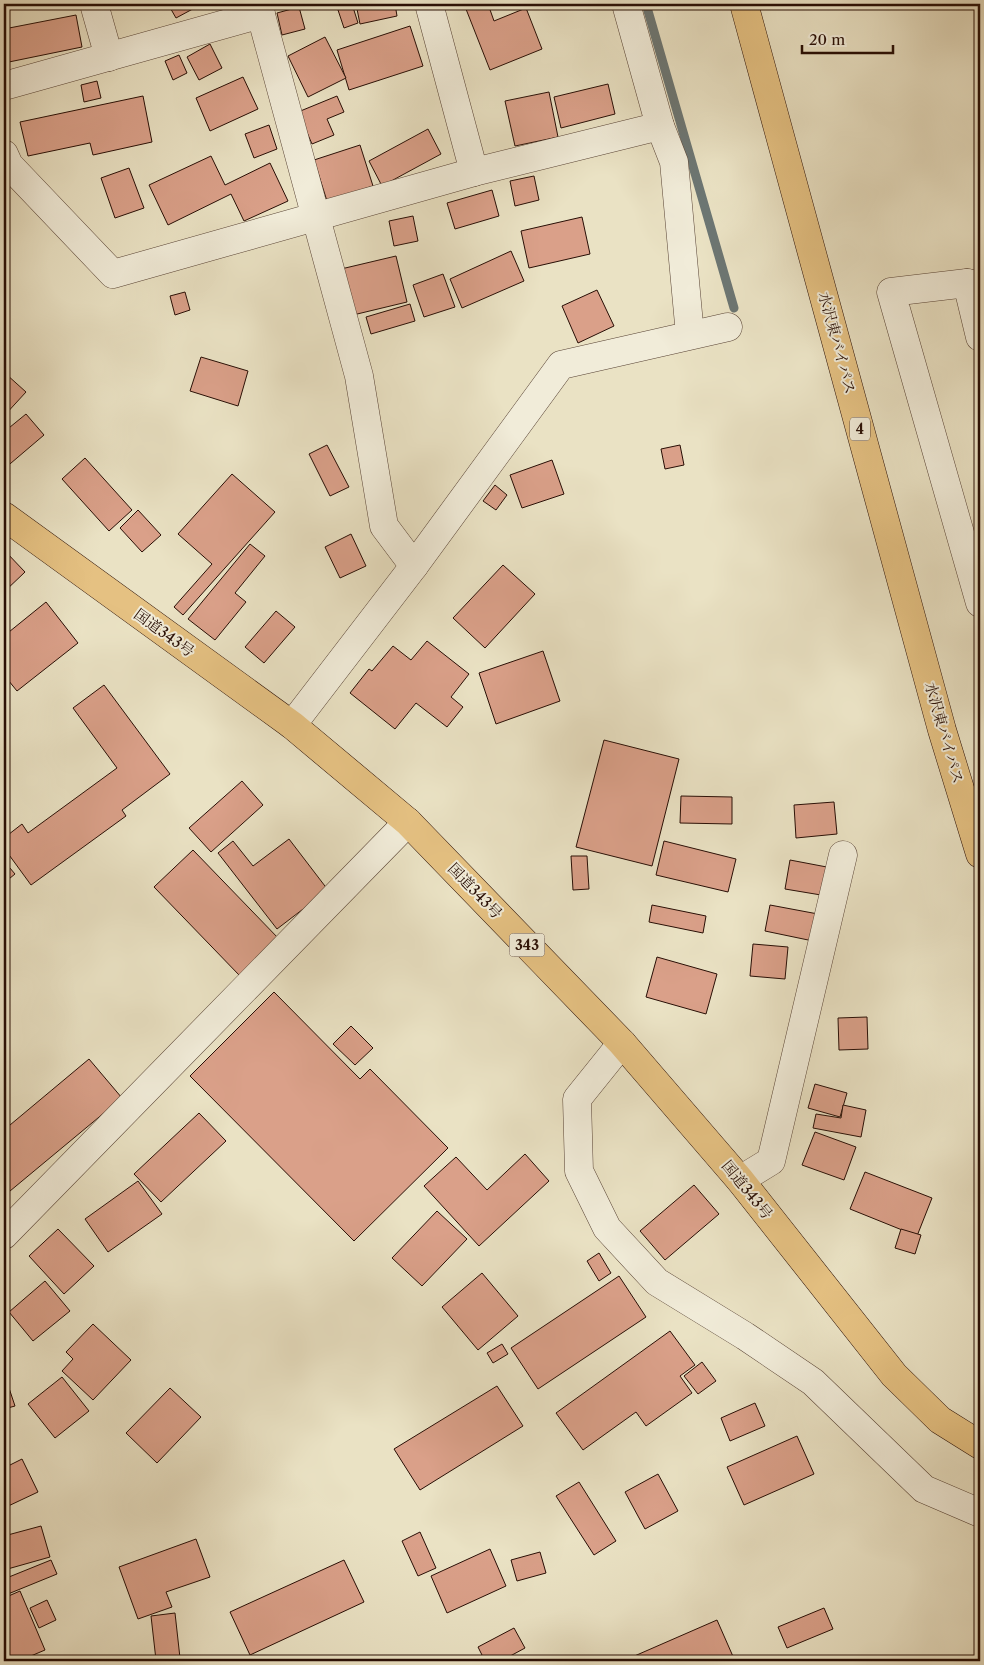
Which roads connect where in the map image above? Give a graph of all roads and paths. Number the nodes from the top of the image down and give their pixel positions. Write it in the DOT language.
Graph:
graph roads {
  1 [pos="94,4"];
  2 [pos="428,4"];
  3 [pos="626,4"];
  4 [pos="744,4"];
  5 [pos="259,9"];
  6 [pos="109,56"];
  7 [pos="4,86"];
  8 [pos="660,126"];
  9 [pos="4,154"];
  10 [pos="474,172"];
  11 [pos="317,216"];
  12 [pos="974,284"];
  13 [pos="728,327"];
  14 [pos="690,335"];
  15 [pos="980,337"];
  16 [pos="4,516"];
  17 [pos="414,566"];
  18 [pos="980,603"];
  19 [pos="292,726"];
  20 [pos="408,822"];
  21 [pos="980,854"];
  22 [pos="843,855"];
  23 [pos="622,1043"];
  24 [pos="740,1180"];
  25 [pos="4,1235"];
  26 [pos="980,1445"];
  27 [pos="980,1513"];
  1 -- 6 [label="street"];
  2 -- 10 [label="street"];
  3 -- 8 [label="street"];
  4 -- 21 [label="highway, 水沢東バイパス / 4"];
  5 -- 6 [label="street"];
  5 -- 11 [label="street"];
  6 -- 7 [label="street"];
  8 -- 10 [label="street"];
  8 -- 14 [label="street"];
  9 -- 11 [label="street"];
  10 -- 11 [label="street"];
  11 -- 17 [label="street"];
  12 -- 15 [label="street"];
  12 -- 18 [label="street"];
  13 -- 14 [label="street"];
  14 -- 17 [label="street"];
  16 -- 19 [label="highway, 国道343号 / 343"];
  17 -- 19 [label="street"];
  19 -- 20 [label="highway, 国道343号 / 343"];
  20 -- 23 [label="highway, 国道343号 / 343"];
  20 -- 25 [label="street"];
  22 -- 24 [label="street"];
  23 -- 24 [label="highway, 国道343号 / 343"];
  23 -- 27 [label="street"];
  24 -- 26 [label="highway, 国道343号 / 343"];
}
